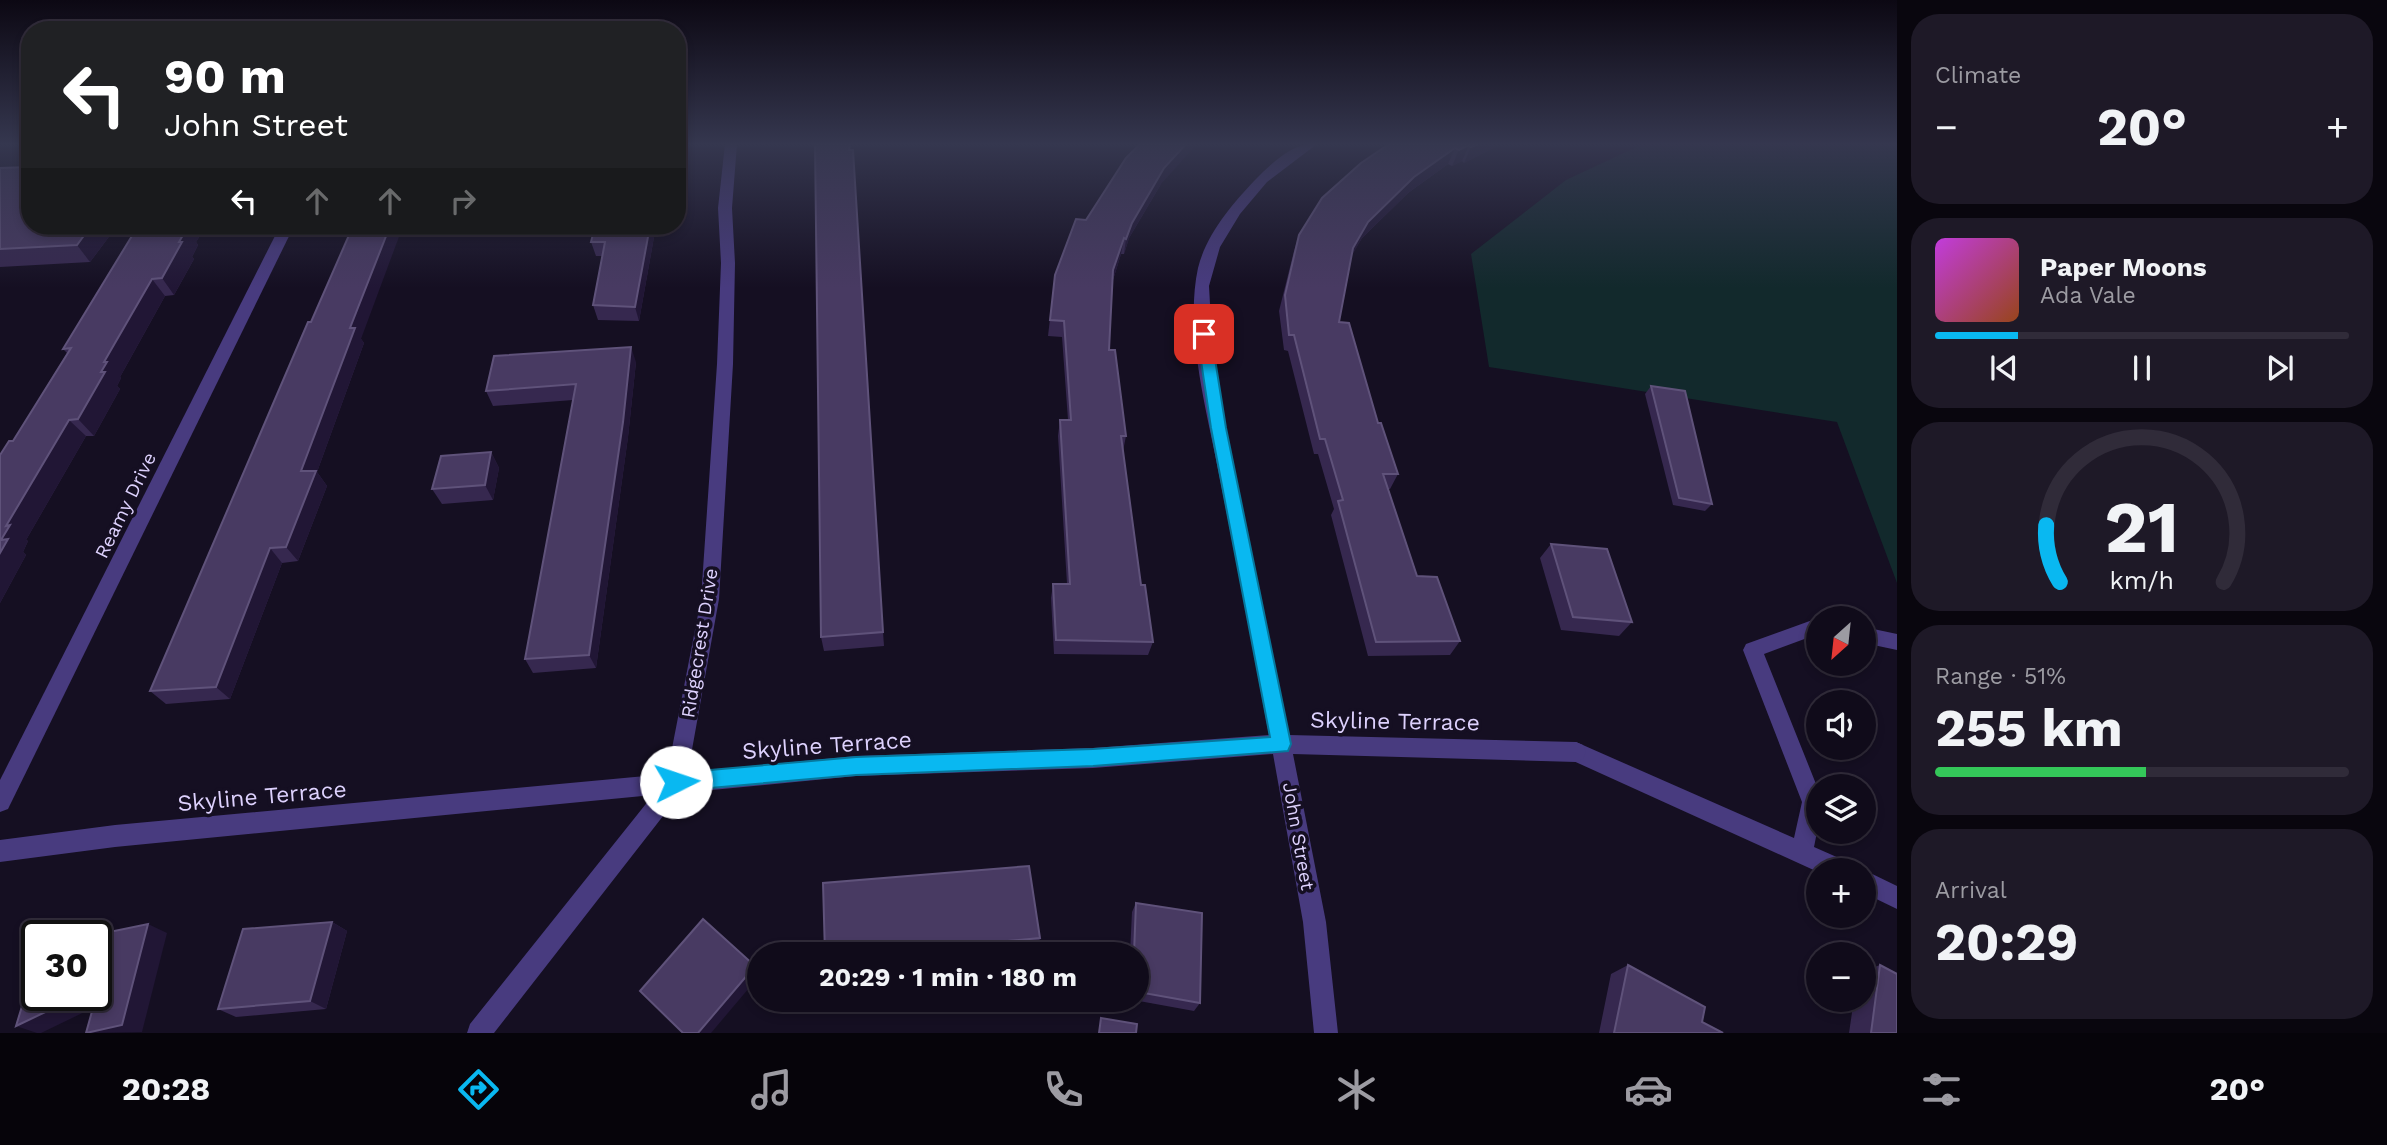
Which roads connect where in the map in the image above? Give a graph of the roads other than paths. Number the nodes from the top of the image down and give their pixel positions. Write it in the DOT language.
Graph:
graph roads {
  1 [pos="726,192"];
  2 [pos="1252,192"];
  3 [pos="283,235"];
  4 [pos="1806,630"];
  5 [pos="1876,638"];
  6 [pos="1897,642"];
  7 [pos="1281,744"];
  8 [pos="676,782"];
  9 [pos="0,802"];
  10 [pos="0,851"];
  11 [pos="1802,851"];
  12 [pos="1816,858"];
  13 [pos="1876,887"];
  14 [pos="1897,898"];
  15 [pos="480,1033"];
  16 [pos="1326,1033"];
  1 -- 8 [label="street, Ridgecrest Drive"];
  2 -- 7 [label="street, John Street"];
  3 -- 9 [label="street, Reamy Drive"];
  4 -- 11 [label="street"];
  5 -- 6 [label="street"];
  7 -- 8 [label="street, Skyline Terrace"];
  7 -- 11 [label="street, Skyline Terrace"];
  7 -- 16 [label="street, John Street"];
  8 -- 10 [label="street, Skyline Terrace"];
  8 -- 15 [label="street, Ridgecrest Drive"];
  11 -- 12 [label="street"];
  13 -- 14 [label="street"];
}
